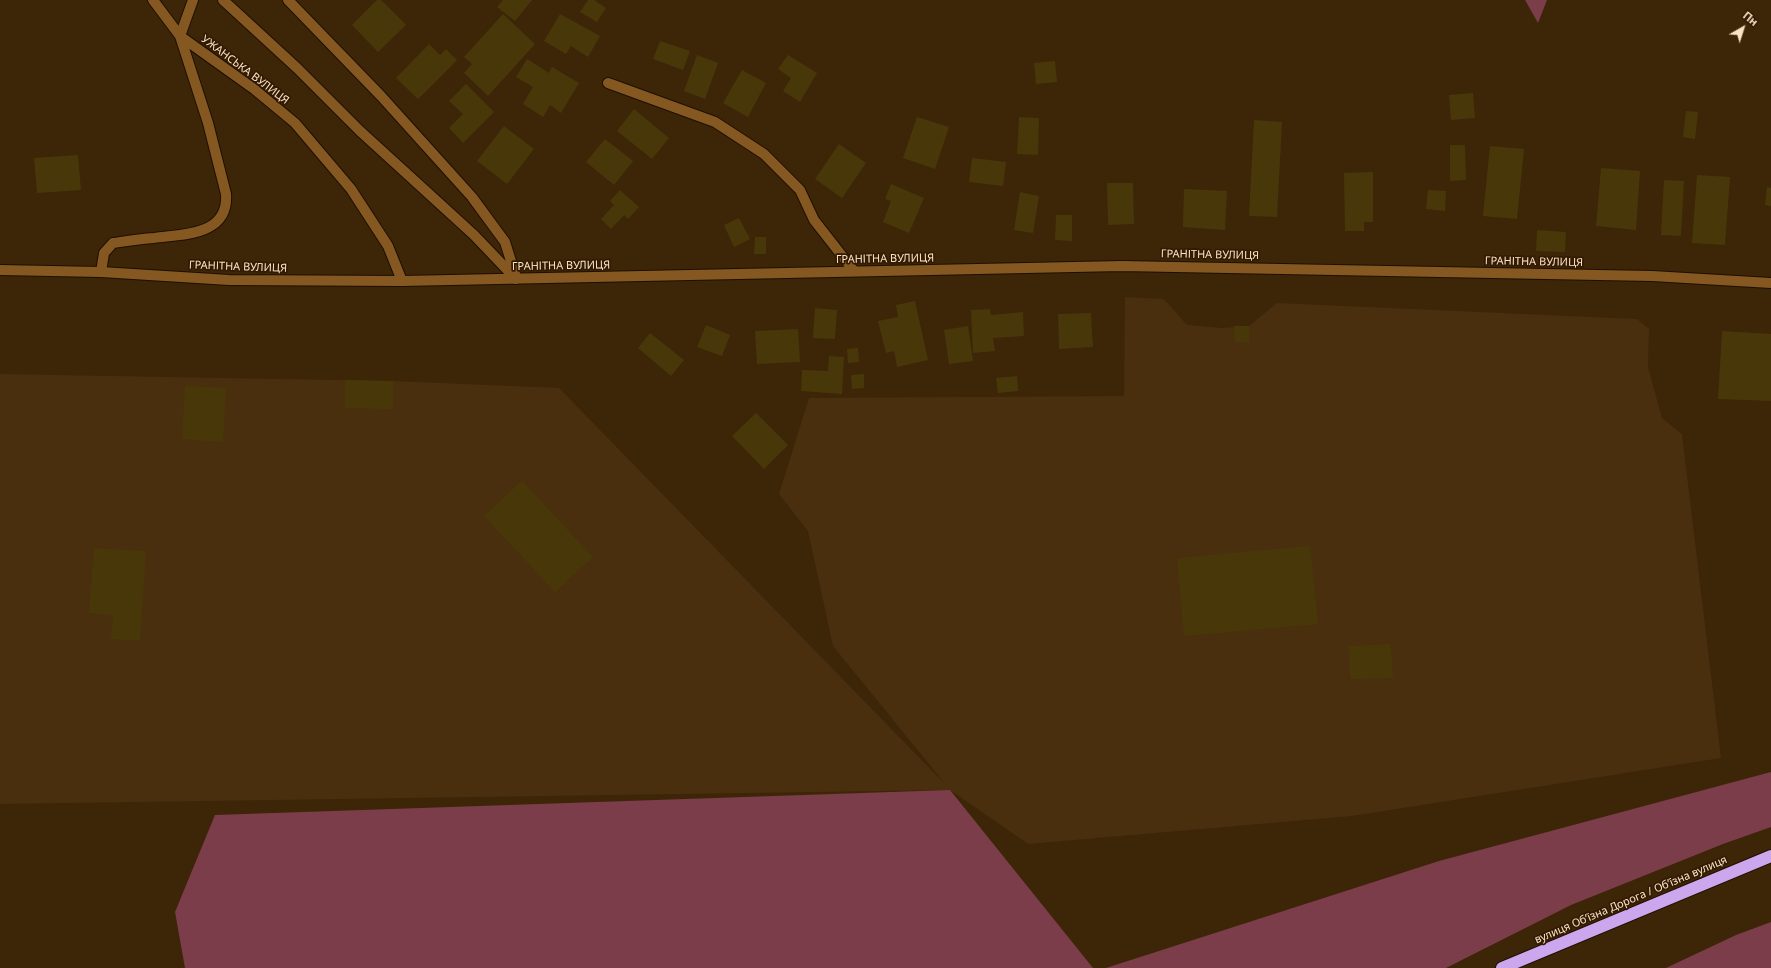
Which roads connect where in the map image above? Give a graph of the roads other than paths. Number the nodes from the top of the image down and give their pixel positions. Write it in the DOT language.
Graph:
graph roads {
  1 [pos="152,0"];
  2 [pos="193,0"];
  3 [pos="223,0"];
  4 [pos="288,0"];
  5 [pos="180,36"];
  6 [pos="608,84"];
  7 [pos="0,270"];
  8 [pos="854,271"];
  9 [pos="101,272"];
  10 [pos="516,279"];
  11 [pos="402,281"];
  12 [pos="1771,283"];
  13 [pos="1771,856"];
  14 [pos="1502,968"];
  1 -- 5 [label="street, УЖАНСЬКА ВУЛИЦЯ"];
  2 -- 5 [label="street"];
  3 -- 10 [label="street"];
  4 -- 10 [label="street"];
  5 -- 9 [label="street, УЖАНСЬКА ВУЛИЦЯ"];
  5 -- 11 [label="street, УЖАНСЬКА ВУЛИЦЯ"];
  6 -- 8 [label="street"];
  7 -- 9 [label="street, ГРАНІТНА ВУЛИЦЯ"];
  8 -- 10 [label="street, ГРАНІТНА ВУЛИЦЯ"];
  8 -- 12 [label="street, ГРАНІТНА ВУЛИЦЯ"];
  9 -- 11 [label="street, ГРАНІТНА ВУЛИЦЯ"];
  10 -- 11 [label="street, ГРАНІТНА ВУЛИЦЯ"];
  13 -- 14 [label="highway, вулиця Обʼїзна Дорога / Обʼїзна вулиця"];
}
